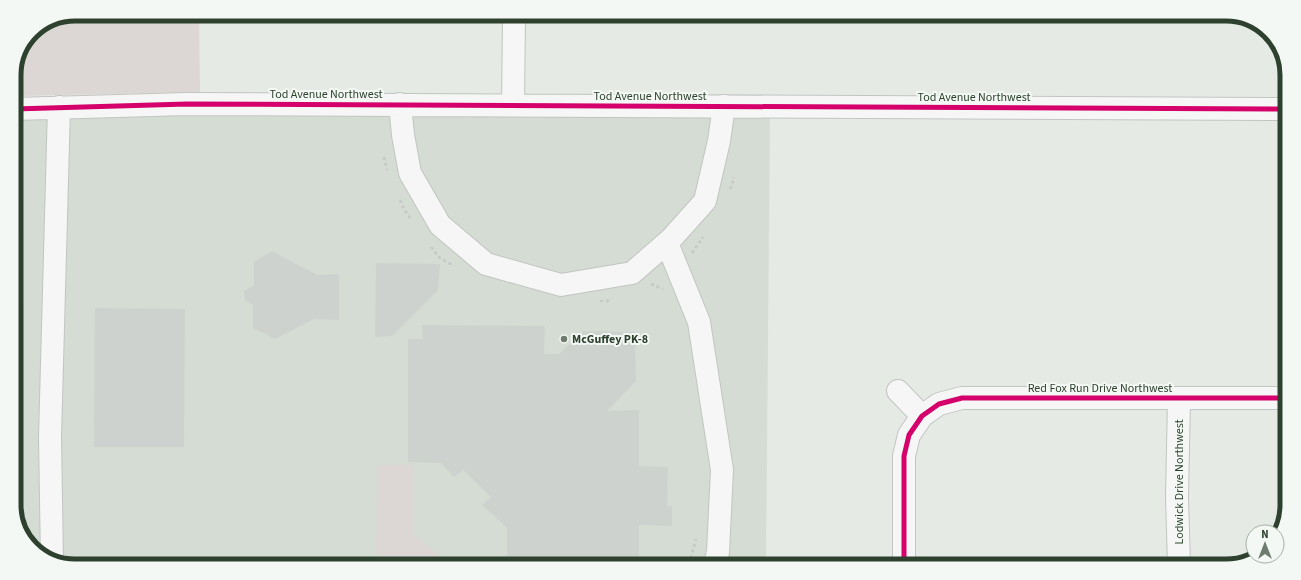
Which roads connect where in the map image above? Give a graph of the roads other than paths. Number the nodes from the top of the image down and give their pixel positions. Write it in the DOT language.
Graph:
graph roads {
  1 [pos="514,21"];
  2 [pos="400,104"];
  3 [pos="513,105"];
  4 [pos="724,106"];
  5 [pos="58,107"];
  6 [pos="21,109"];
  7 [pos="1280,109"];
  8 [pos="667,243"];
  9 [pos="898,391"];
  10 [pos="1179,398"];
  11 [pos="1280,398"];
  12 [pos="922,416"];
  13 [pos="52,554"];
  14 [pos="716,559"];
  15 [pos="904,559"];
  16 [pos="1179,559"];
  1 -- 3 [label="street"];
  2 -- 3 [label="street, Tod Avenue Northwest"];
  2 -- 5 [label="street, Tod Avenue Northwest"];
  2 -- 8 [label="street"];
  3 -- 4 [label="street, Tod Avenue Northwest"];
  4 -- 7 [label="street, Tod Avenue Northwest"];
  4 -- 8 [label="street"];
  5 -- 6 [label="street, Tod Avenue Northwest"];
  5 -- 13 [label="street"];
  8 -- 14 [label="street"];
  9 -- 12 [label="street"];
  10 -- 11 [label="street, Red Fox Run Drive Northwest"];
  10 -- 12 [label="street, Red Fox Run Drive Northwest"];
  10 -- 16 [label="street, Lodwick Drive Northwest"];
  12 -- 15 [label="street"];
}
